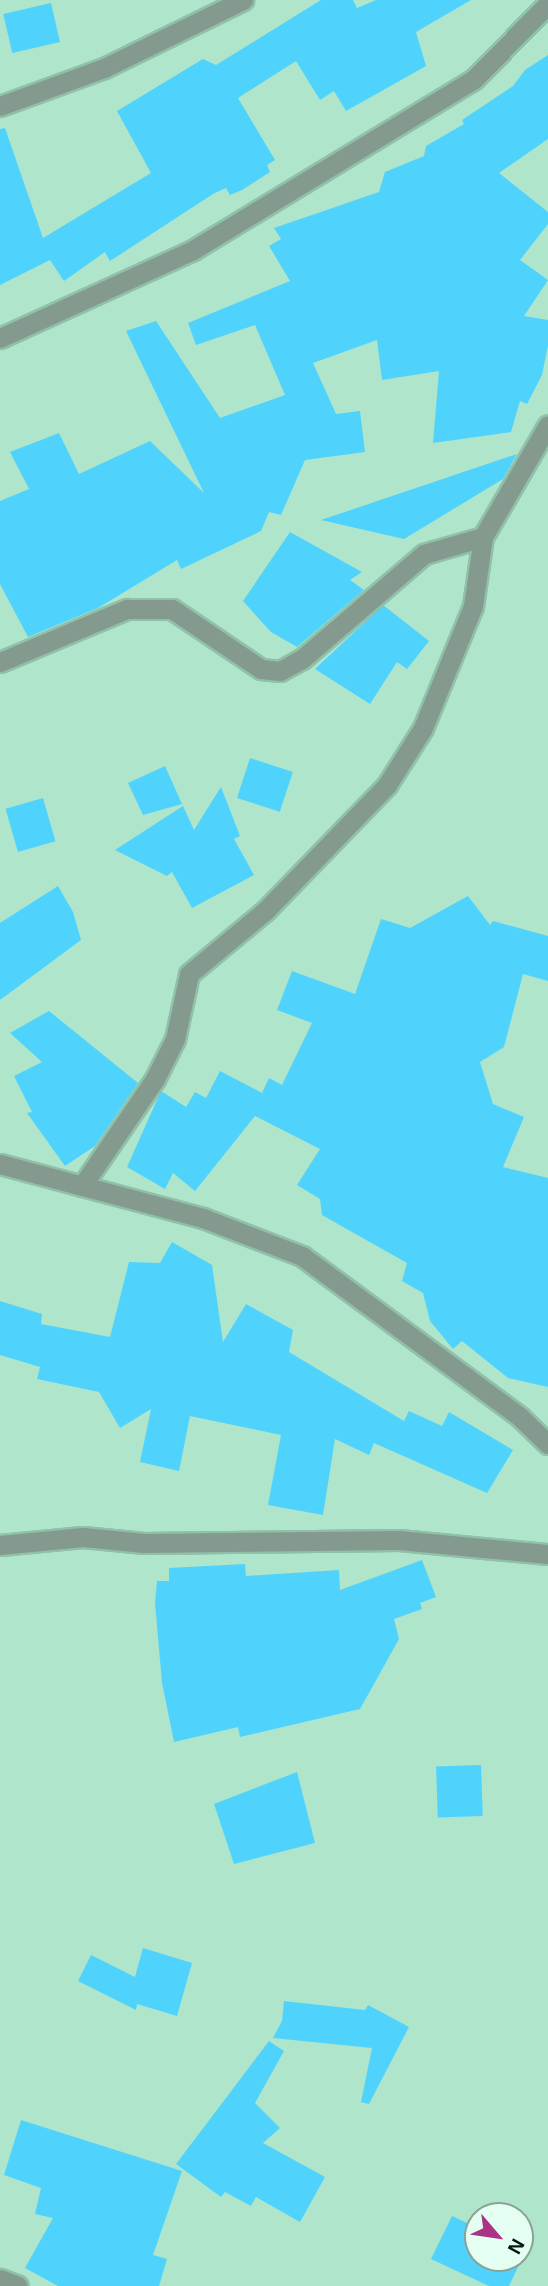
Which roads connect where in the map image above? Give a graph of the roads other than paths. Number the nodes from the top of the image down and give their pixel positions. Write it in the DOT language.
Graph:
graph roads {
  1 [pos="243,0"];
  2 [pos="548,4"];
  3 [pos="0,106"];
  4 [pos="0,338"];
  5 [pos="548,425"];
  6 [pos="483,537"];
  7 [pos="0,662"];
  8 [pos="0,1164"];
  9 [pos="82,1186"];
  10 [pos="548,1444"];
  11 [pos="0,1545"];
  12 [pos="548,1554"];
  13 [pos="0,2279"];
  14 [pos="18,2286"];
  1 -- 3 [label="street"];
  2 -- 4 [label="street"];
  5 -- 6 [label="street"];
  6 -- 7 [label="street"];
  6 -- 9 [label="street"];
  8 -- 9 [label="street"];
  9 -- 10 [label="street"];
  11 -- 12 [label="street"];
  13 -- 14 [label="street"];
}
